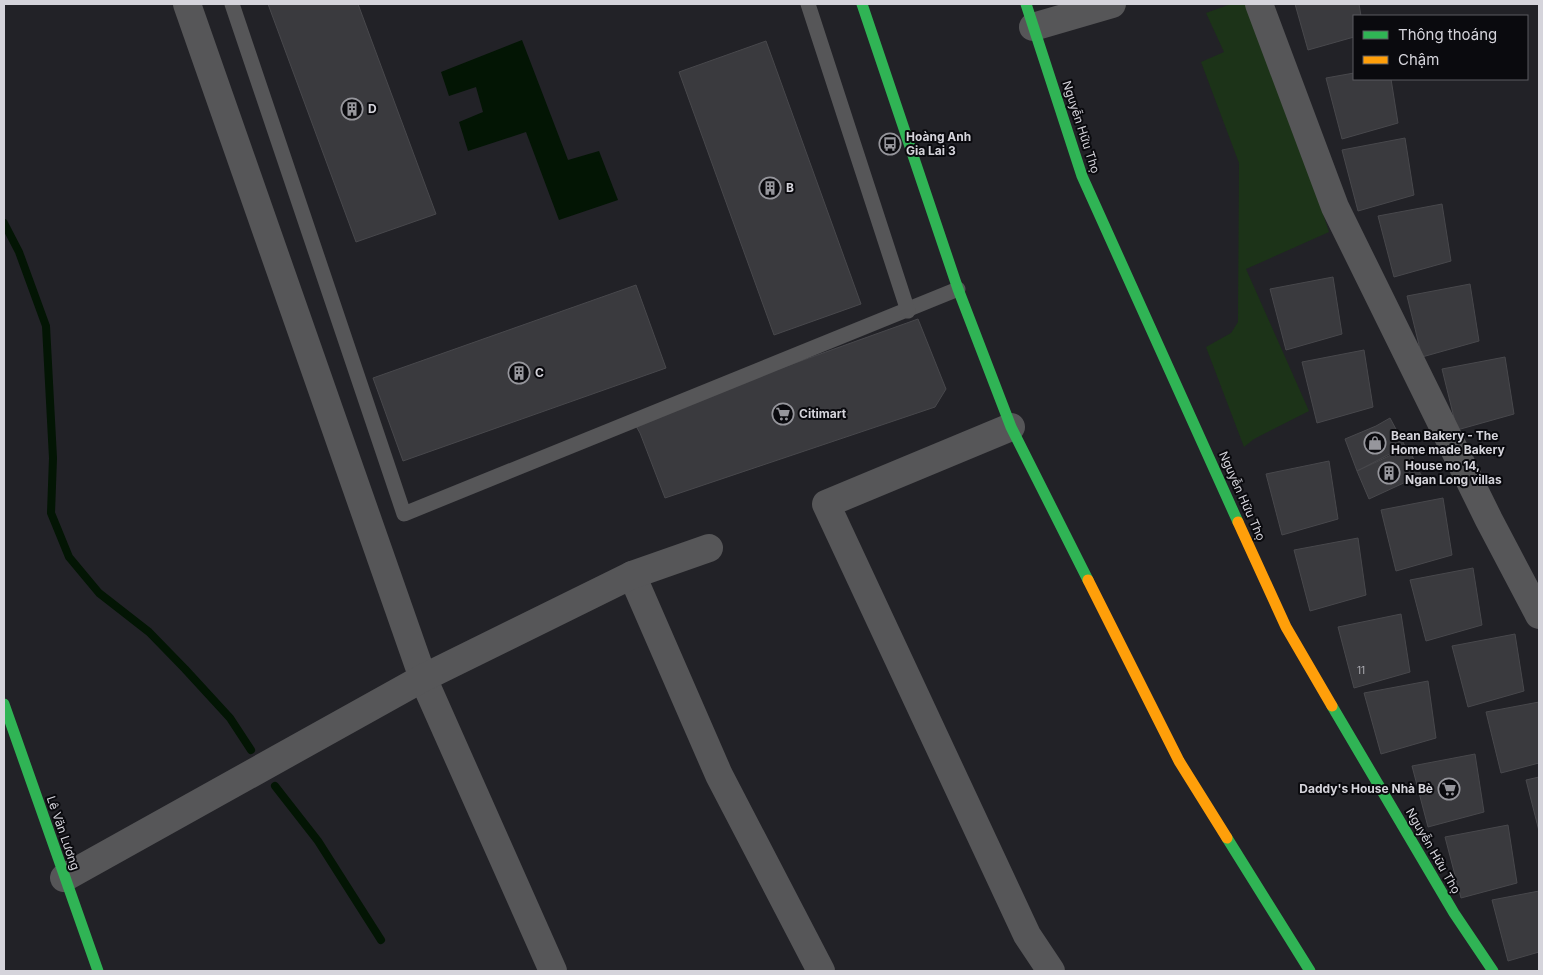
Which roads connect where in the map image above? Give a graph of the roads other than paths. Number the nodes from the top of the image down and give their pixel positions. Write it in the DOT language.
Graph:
graph roads {
  1 [pos="187,4"];
  2 [pos="232,4"];
  3 [pos="808,4"];
  4 [pos="862,4"];
  5 [pos="1112,4"];
  6 [pos="1259,4"];
  7 [pos="1029,15"];
  8 [pos="958,290"];
  9 [pos="908,311"];
  10 [pos="1011,427"];
  11 [pos="709,548"];
  12 [pos="632,575"];
  13 [pos="1539,615"];
  14 [pos="423,678"];
  15 [pos="4,704"];
  16 [pos="64,878"];
  17 [pos="98,971"];
  18 [pos="553,971"];
  19 [pos="821,971"];
  20 [pos="1051,971"];
  21 [pos="1310,971"];
  22 [pos="1493,971"];
  1 -- 14 [label="street"];
  2 -- 9 [label="lane"];
  3 -- 9 [label="lane"];
  4 -- 8 [label="main road"];
  5 -- 7 [label="street"];
  6 -- 13 [label="street"];
  7 -- 22 [label="main road, Nguyễn Hữu Thọ"];
  8 -- 9 [label="lane"];
  8 -- 10 [label="main road"];
  10 -- 20 [label="street"];
  10 -- 21 [label="main road"];
  11 -- 12 [label="street"];
  12 -- 14 [label="street"];
  12 -- 19 [label="street"];
  14 -- 16 [label="street"];
  14 -- 18 [label="street"];
  15 -- 16 [label="main road, Lê Văn Lương"];
  16 -- 17 [label="main road, Lê Văn Lương"];
}
